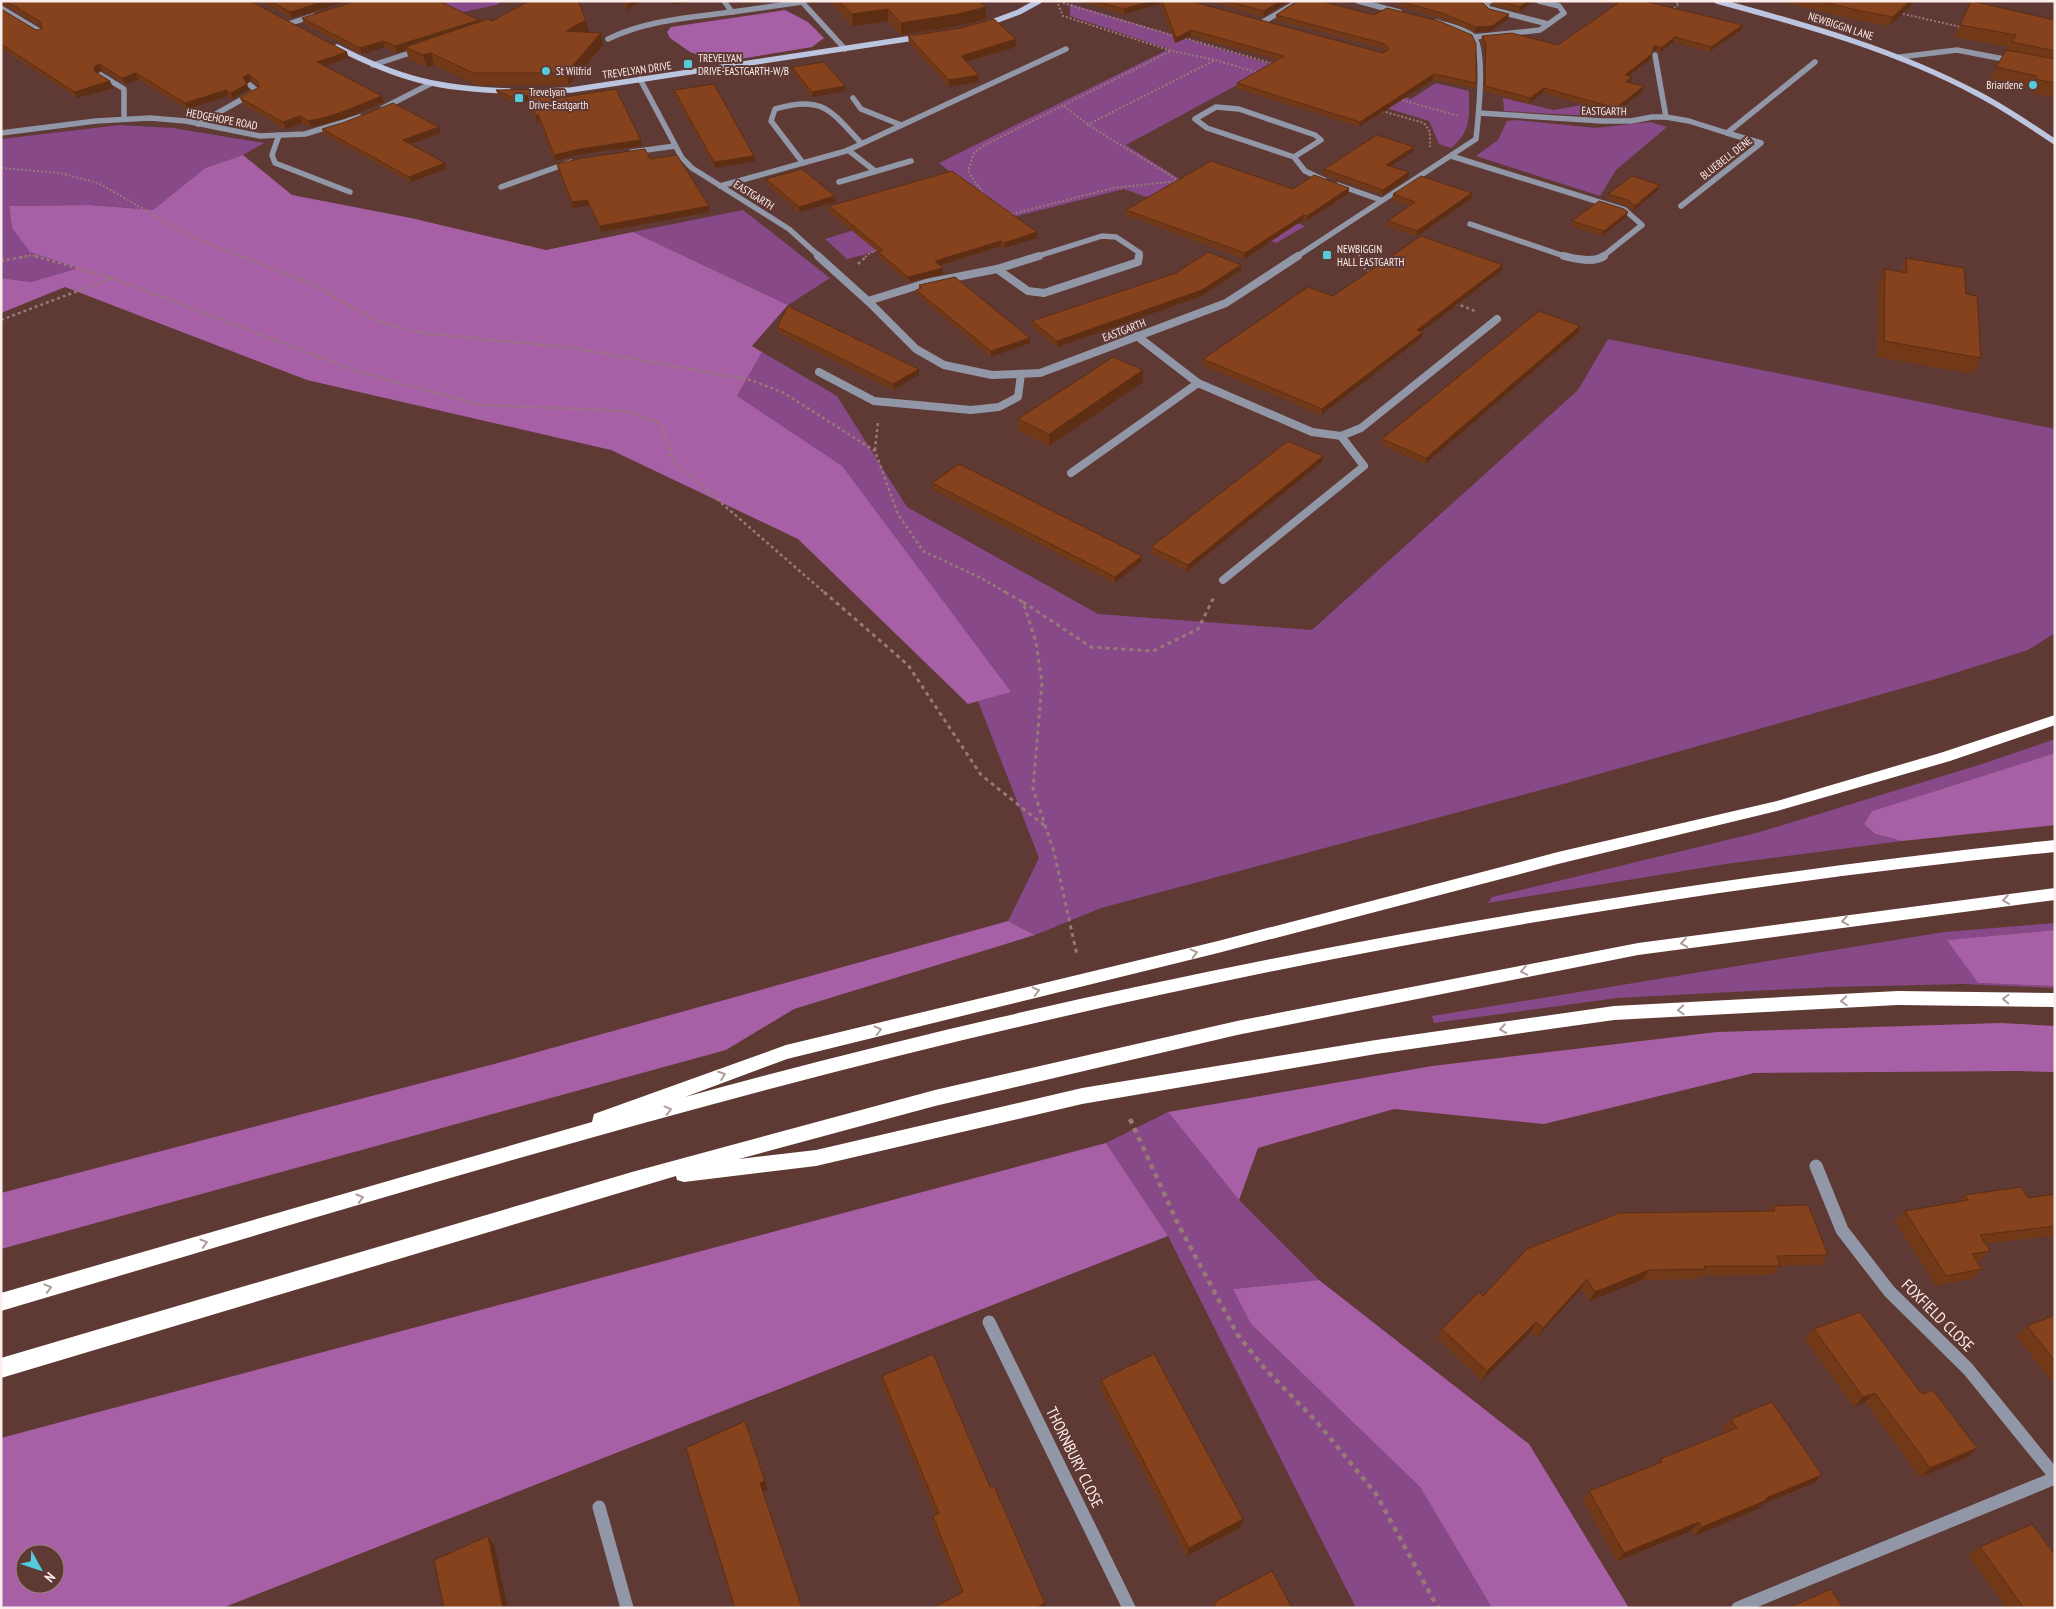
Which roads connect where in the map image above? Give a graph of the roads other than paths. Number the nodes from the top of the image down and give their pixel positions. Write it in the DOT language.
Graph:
graph roads {
  1 [pos="724,1"];
  2 [pos="1039,1"];
  3 [pos="1299,1"];
  4 [pos="1358,1"];
  5 [pos="1490,1"];
  6 [pos="1539,1"];
  7 [pos="1717,1"];
  8 [pos="802,2"];
  9 [pos="1,8"];
  10 [pos="732,12"];
  11 [pos="1405,13"];
  12 [pos="315,15"];
  13 [pos="282,19"];
  14 [pos="1253,19"];
  15 [pos="1431,20"];
  16 [pos="1263,22"];
  17 [pos="290,23"];
  18 [pos="1272,24"];
  19 [pos="1548,24"];
  20 [pos="299,27"];
  21 [pos="975,27"];
  22 [pos="41,32"];
  23 [pos="931,36"];
  24 [pos="1474,37"];
  25 [pos="608,39"];
  26 [pos="332,44"];
  27 [pos="422,49"];
  28 [pos="845,49"];
  29 [pos="1066,50"];
  30 [pos="1655,55"];
  31 [pos="1900,57"];
  32 [pos="1815,62"];
  33 [pos="2026,63"];
  34 [pos="373,65"];
  35 [pos="101,75"];
  36 [pos="640,79"];
  37 [pos="430,84"];
  38 [pos="250,85"];
  39 [pos="542,91"];
  40 [pos="515,92"];
  41 [pos="853,98"];
  42 [pos="375,112"];
  43 [pos="1478,113"];
  44 [pos="366,116"];
  45 [pos="1666,117"];
  46 [pos="124,118"];
  47 [pos="198,124"];
  48 [pos="901,125"];
  49 [pos="1727,132"];
  50 [pos="1,133"];
  51 [pos="278,135"];
  52 [pos="2055,142"];
  53 [pos="861,144"];
  54 [pos="675,146"];
  55 [pos="848,150"];
  56 [pos="628,152"];
  57 [pos="1451,156"];
  58 [pos="1294,157"];
  59 [pos="582,159"];
  60 [pos="911,161"];
  61 [pos="803,163"];
  62 [pos="875,171"];
  63 [pos="839,182"];
  64 [pos="720,186"];
  65 [pos="501,187"];
  66 [pos="350,192"];
  67 [pos="1381,200"];
  68 [pos="1681,206"];
  69 [pos="1470,224"];
  70 [pos="997,269"];
  71 [pos="868,301"];
  72 [pos="1497,318"];
  73 [pos="1137,336"];
  74 [pos="819,372"];
  75 [pos="1021,374"];
  76 [pos="1198,383"];
  77 [pos="1341,436"];
  78 [pos="1071,473"];
  79 [pos="1223,580"];
  80 [pos="2055,720"];
  81 [pos="2055,846"];
  82 [pos="2055,894"];
  83 [pos="2055,1000"];
  84 [pos="496,1158"];
  85 [pos="1816,1166"];
  86 [pos="632,1180"];
  87 [pos="1,1302"];
  88 [pos="989,1322"];
  89 [pos="1,1368"];
  90 [pos="2055,1477"];
  91 [pos="599,1507"];
  92 [pos="627,1608"];
  93 [pos="1129,1608"];
  94 [pos="1738,1608"];
  1 -- 10 [label="street"];
  2 -- 21 [label="street"];
  3 -- 16 [label="street"];
  4 -- 11 [label="street"];
  5 -- 19 [label="street"];
  6 -- 19 [label="street"];
  7 -- 31 [label="street, NEWBIGGIN LANE"];
  8 -- 10 [label="street"];
  8 -- 28 [label="street"];
  9 -- 22 [label="street"];
  10 -- 25 [label="street"];
  12 -- 17 [label="street"];
  13 -- 17 [label="street"];
  14 -- 16 [label="street"];
  15 -- 24 [label="street"];
  16 -- 18 [label="street"];
  17 -- 20 [label="street"];
  19 -- 24 [label="street"];
  23 -- 28 [label="street, TREVELYAN DRIVE"];
  24 -- 43 [label="street, EASTGARTH"];
  26 -- 34 [label="street"];
  27 -- 34 [label="street"];
  28 -- 36 [label="street, TREVELYAN DRIVE"];
  29 -- 48 [label="street, EASTGARTH"];
  30 -- 45 [label="street"];
  31 -- 33 [label="street, NEWBIGGIN LANE"];
  31 -- 52 [label="street, NEWBIGGIN LANE"];
  32 -- 49 [label="street, BLUEBELL DENE"];
  34 -- 37 [label="street"];
  35 -- 46 [label="street"];
  36 -- 39 [label="street, TREVELYAN DRIVE"];
  36 -- 54 [label="street, EASTGARTH"];
  37 -- 40 [label="street"];
  37 -- 42 [label="street"];
  38 -- 47 [label="street"];
  41 -- 48 [label="street"];
  43 -- 45 [label="street, EASTGARTH"];
  43 -- 57 [label="street, EASTGARTH"];
  44 -- 51 [label="street, HEDGEHOPE ROAD"];
  45 -- 49 [label="street, EASTGARTH"];
  46 -- 47 [label="street, HEDGEHOPE ROAD"];
  46 -- 50 [label="street, HEDGEHOPE ROAD"];
  47 -- 51 [label="street, HEDGEHOPE ROAD"];
  48 -- 53 [label="street, EASTGARTH"];
  49 -- 68 [label="street, BLUEBELL DENE"];
  51 -- 66 [label="street"];
  53 -- 55 [label="street, EASTGARTH"];
  53 -- 61 [label="street"];
  54 -- 56 [label="street"];
  54 -- 64 [label="street, EASTGARTH"];
  55 -- 61 [label="street, EASTGARTH"];
  55 -- 62 [label="street"];
  57 -- 67 [label="street, EASTGARTH"];
  57 -- 69 [label="street"];
  58 -- 58 [label="street"];
  58 -- 67 [label="street"];
  59 -- 65 [label="street"];
  60 -- 62 [label="street"];
  61 -- 64 [label="street, EASTGARTH"];
  62 -- 63 [label="street"];
  64 -- 71 [label="street, EASTGARTH"];
  67 -- 73 [label="street, EASTGARTH"];
  70 -- 70 [label="street"];
  70 -- 71 [label="street"];
  71 -- 75 [label="street, EASTGARTH"];
  72 -- 77 [label="street"];
  73 -- 75 [label="street, EASTGARTH"];
  73 -- 76 [label="street"];
  74 -- 75 [label="street"];
  76 -- 77 [label="street"];
  76 -- 78 [label="street"];
  77 -- 79 [label="street"];
  84 -- 80 [label="highway, one-way"];
  84 -- 81 [label="highway, one-way"];
  82 -- 86 [label="highway, one-way"];
  83 -- 86 [label="highway, one-way"];
  87 -- 84 [label="highway, one-way"];
  85 -- 90 [label="street, FOXFIELD CLOSE"];
  86 -- 89 [label="highway"];
  88 -- 93 [label="street, THORNBURY CLOSE"];
  90 -- 94 [label="street, FOXFIELD CLOSE"];
  91 -- 92 [label="street"];
}
